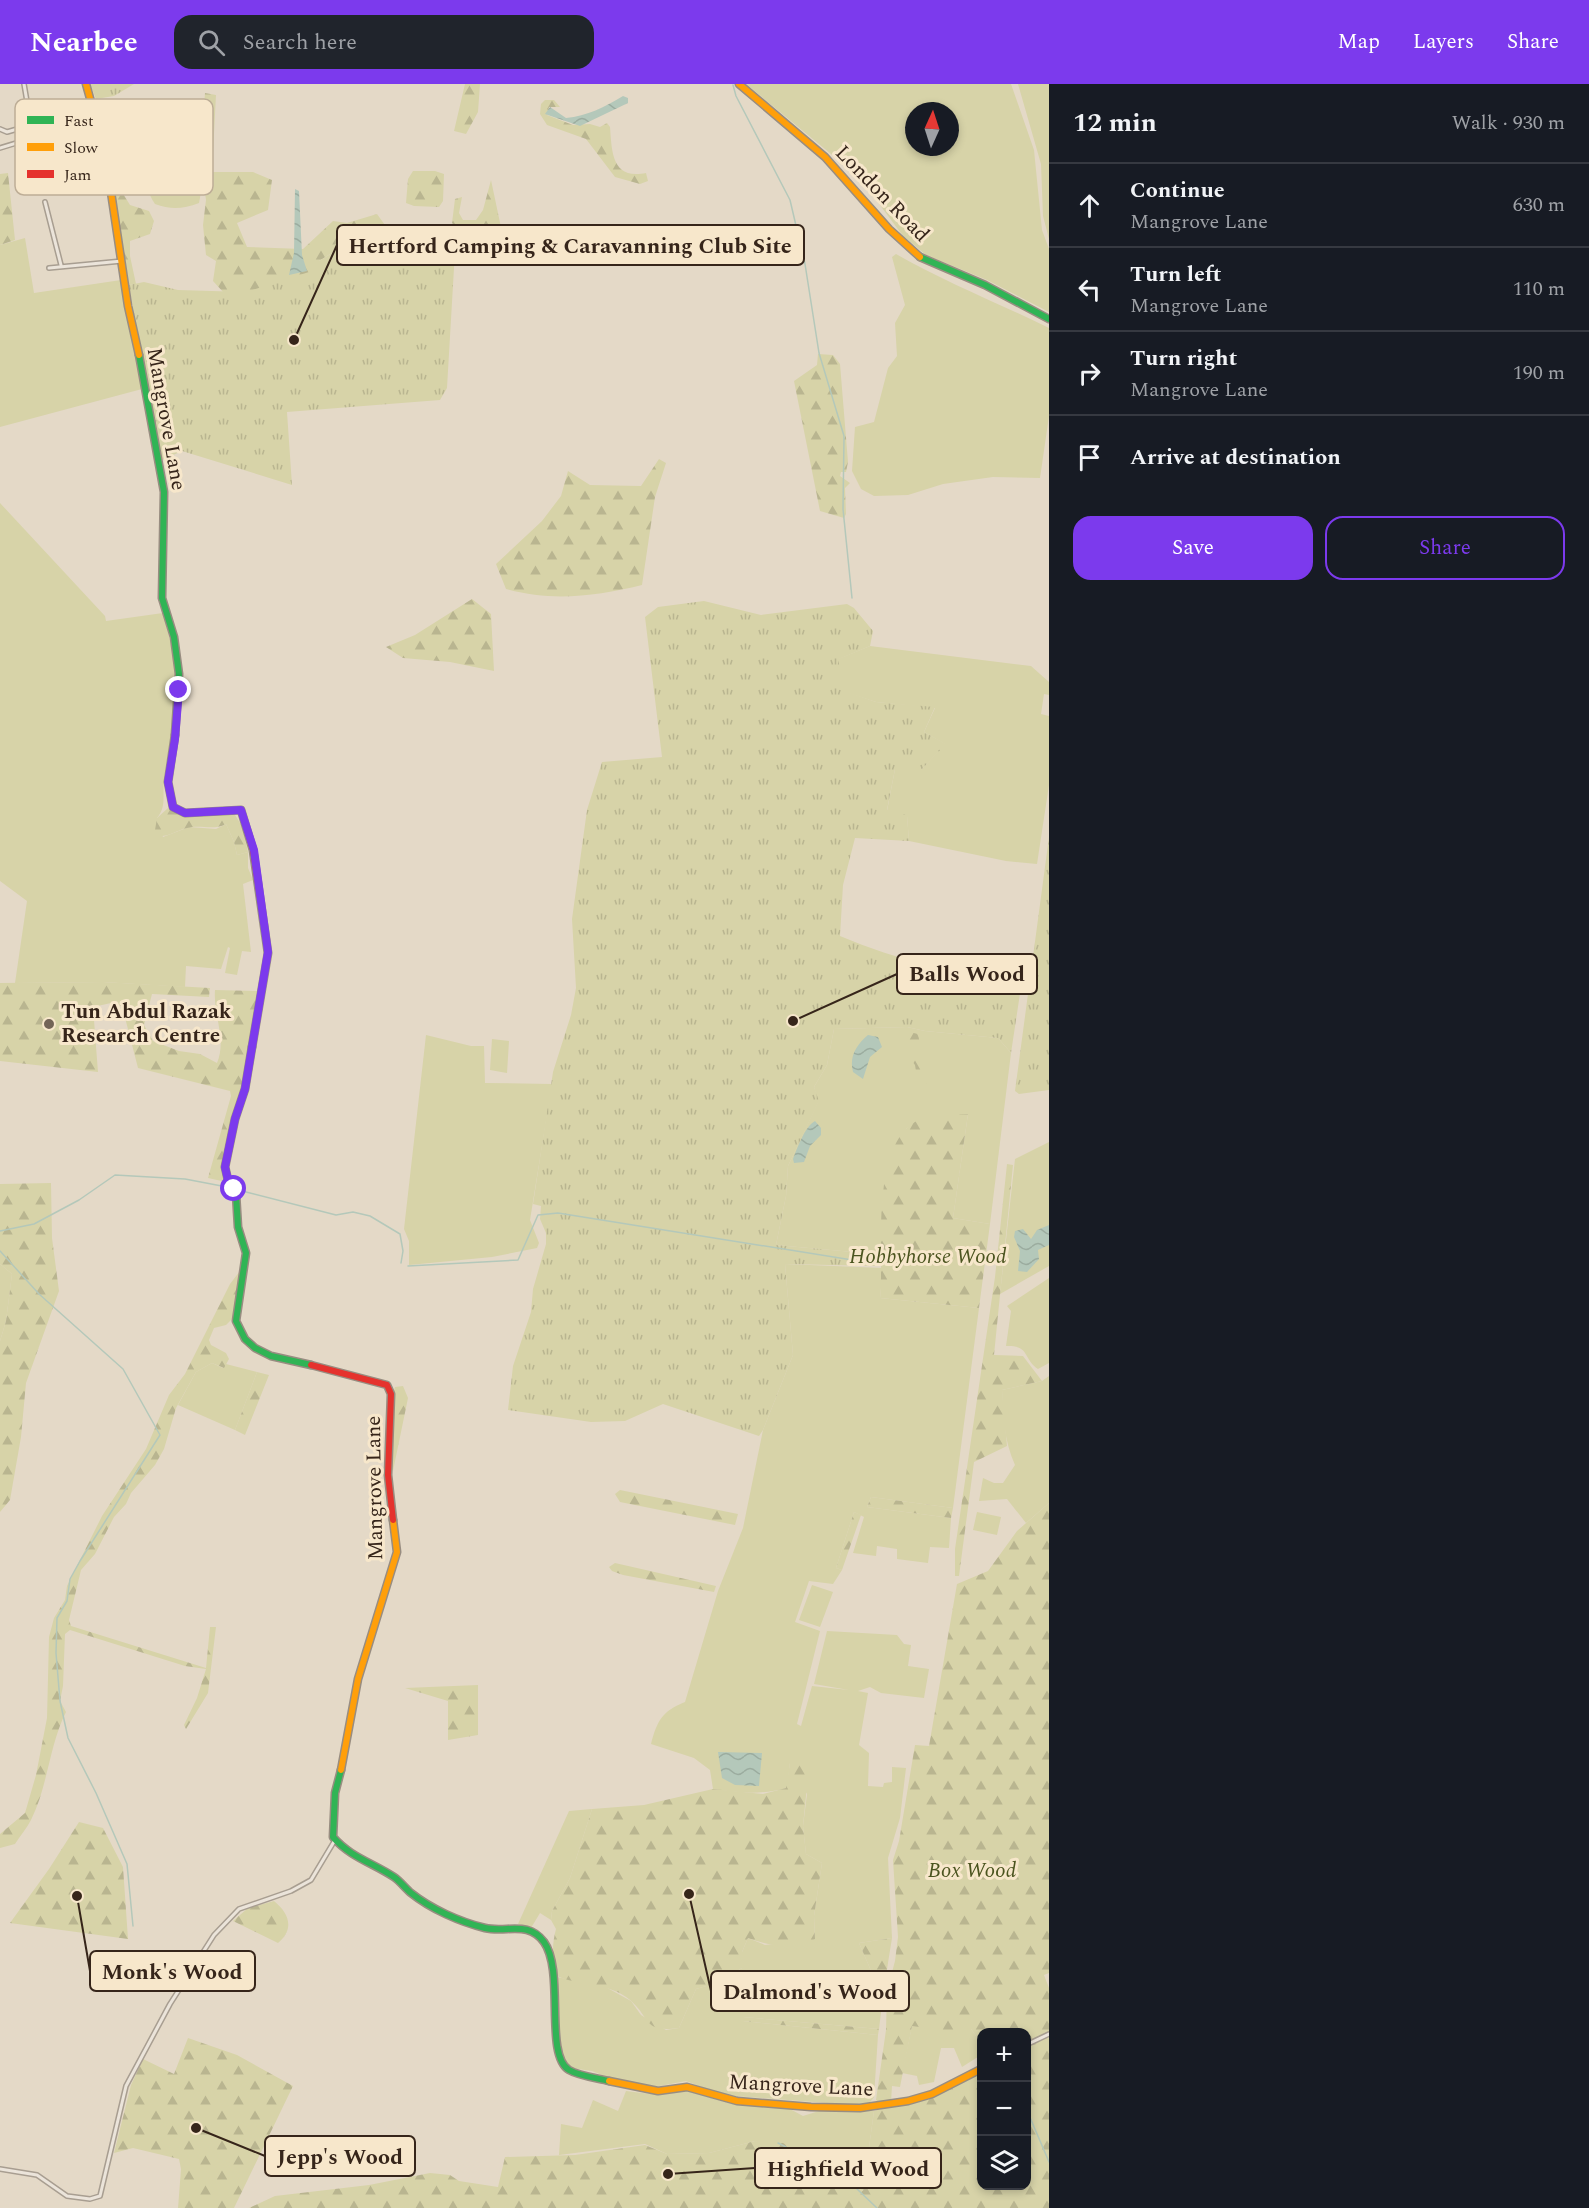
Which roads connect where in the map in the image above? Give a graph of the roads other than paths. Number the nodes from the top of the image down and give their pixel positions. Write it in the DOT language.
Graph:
graph roads {
  1 [pos="24,84"];
  2 [pos="86,84"];
  3 [pos="739,84"];
  4 [pos="27,99"];
  5 [pos="91,99"];
  6 [pos="0,129"];
  7 [pos="15,130"];
  8 [pos="15,143"];
  9 [pos="0,148"];
  10 [pos="112,195"];
  11 [pos="45,202"];
  12 [pos="122,261"];
  13 [pos="61,265"];
  14 [pos="49,268"];
  15 [pos="1049,319"];
  16 [pos="335,1840"];
  17 [pos="1049,2034"];
  18 [pos="1031,2043"];
  19 [pos="977,2071"];
  20 [pos="0,2169"];
  1 -- 4 [label="street"];
  2 -- 5 [label="street"];
  3 -- 15 [label="street, London Road"];
  6 -- 7 [label="street"];
  8 -- 9 [label="street"];
  10 -- 12 [label="street"];
  11 -- 13 [label="street"];
  12 -- 13 [label="street"];
  12 -- 16 [label="street, Mangrove Lane"];
  13 -- 14 [label="street"];
  16 -- 19 [label="street, Mangrove Lane"];
  16 -- 20 [label="street"];
  17 -- 18 [label="street"];
}
